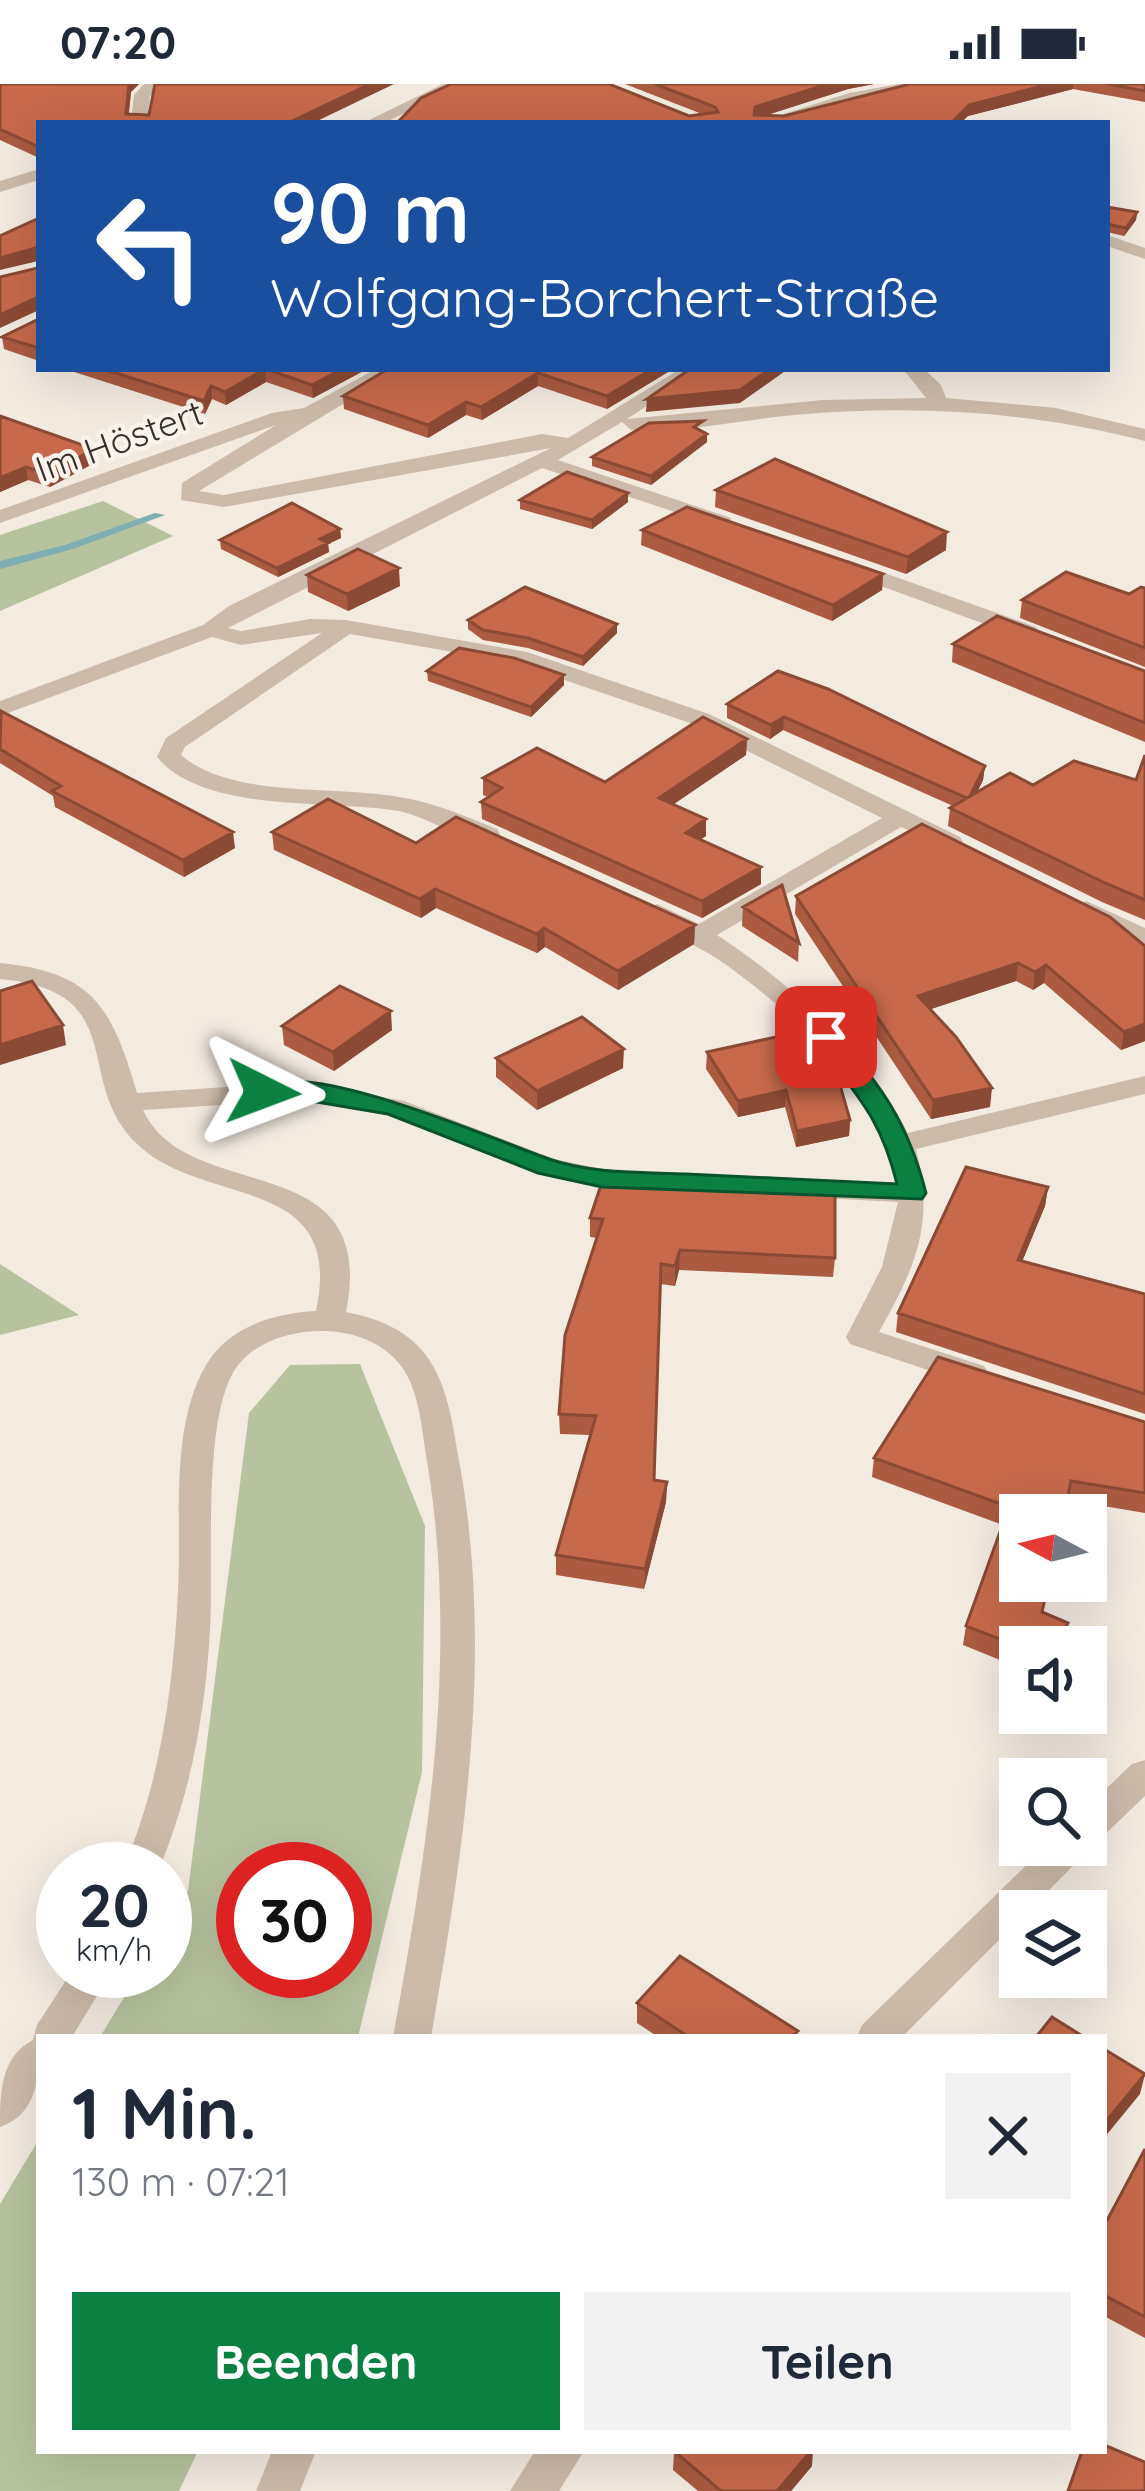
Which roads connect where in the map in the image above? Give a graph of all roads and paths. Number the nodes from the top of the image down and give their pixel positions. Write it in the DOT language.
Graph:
graph roads {
  1 [pos="153,84"];
  2 [pos="456,84"];
  3 [pos="928,84"];
  4 [pos="139,120"];
  5 [pos="378,120"];
  6 [pos="774,120"];
  7 [pos="36,175"];
  8 [pos="0,187"];
  9 [pos="1110,241"];
  10 [pos="1145,254"];
  11 [pos="386,372"];
  12 [pos="689,372"];
  13 [pos="917,372"];
  14 [pos="938,404"];
  15 [pos="309,413"];
  16 [pos="613,423"];
  17 [pos="1145,435"];
  18 [pos="572,445"];
  19 [pos="542,461"];
  20 [pos="0,517"];
  21 [pos="746,530"];
  22 [pos="832,561"];
  23 [pos="346,627"];
  24 [pos="212,629"];
  25 [pos="1045,639"];
  26 [pos="0,709"];
  27 [pos="901,817"];
  28 [pos="503,840"];
  29 [pos="980,856"];
  30 [pos="623,896"];
  31 [pos="1060,896"];
  32 [pos="703,933"];
  33 [pos="1143,935"];
  34 [pos="0,971"];
  35 [pos="1145,1085"];
  36 [pos="126,1103"];
  37 [pos="900,1144"];
  38 [pos="913,1193"];
  39 [pos="330,1319"];
  40 [pos="1013,1386"];
  41 [pos="1145,1774"];
  42 [pos="1107,1810"];
  43 [pos="150,1842"];
  44 [pos="1050,1866"];
  45 [pos="76,1998"];
  46 [pos="53,2034"];
  47 [pos="413,2034"];
  48 [pos="879,2034"];
  49 [pos="36,2059"];
  50 [pos="0,2110"];
  51 [pos="293,2454"];
  52 [pos="560,2454"];
  53 [pos="278,2491"];
  54 [pos="532,2491"];
  1 -- 4 [label="street"];
  2 -- 5 [label="street"];
  3 -- 6 [label="street"];
  7 -- 8 [label="street"];
  9 -- 10 [label="street"];
  11 -- 15 [label="street, Im Höstert"];
  12 -- 16 [label="street"];
  13 -- 14 [label="street"];
  14 -- 16 [label="street"];
  14 -- 17 [label="street"];
  15 -- 18 [label="street"];
  15 -- 20 [label="street, Im Höstert"];
  16 -- 18 [label="street"];
  18 -- 19 [label="street"];
  19 -- 21 [label="street"];
  19 -- 24 [label="street"];
  22 -- 25 [label="street"];
  23 -- 24 [label="street"];
  23 -- 27 [label="street"];
  23 -- 28 [label="street"];
  24 -- 26 [label="street"];
  27 -- 29 [label="street"];
  27 -- 32 [label="street"];
  30 -- 32 [label="street"];
  31 -- 33 [label="street"];
  32 -- 37 [label="street"];
  34 -- 36 [label="street"];
  35 -- 37 [label="street"];
  36 -- 38 [label="street"];
  36 -- 39 [label="street"];
  37 -- 38 [label="street"];
  38 -- 40 [label="street"];
  39 -- 43 [label="street"];
  39 -- 47 [label="street"];
  41 -- 42 [label="street"];
  44 -- 48 [label="street"];
  45 -- 46 [label="street"];
  49 -- 50 [label="street"];
  51 -- 53 [label="street"];
  52 -- 54 [label="street"];
}
